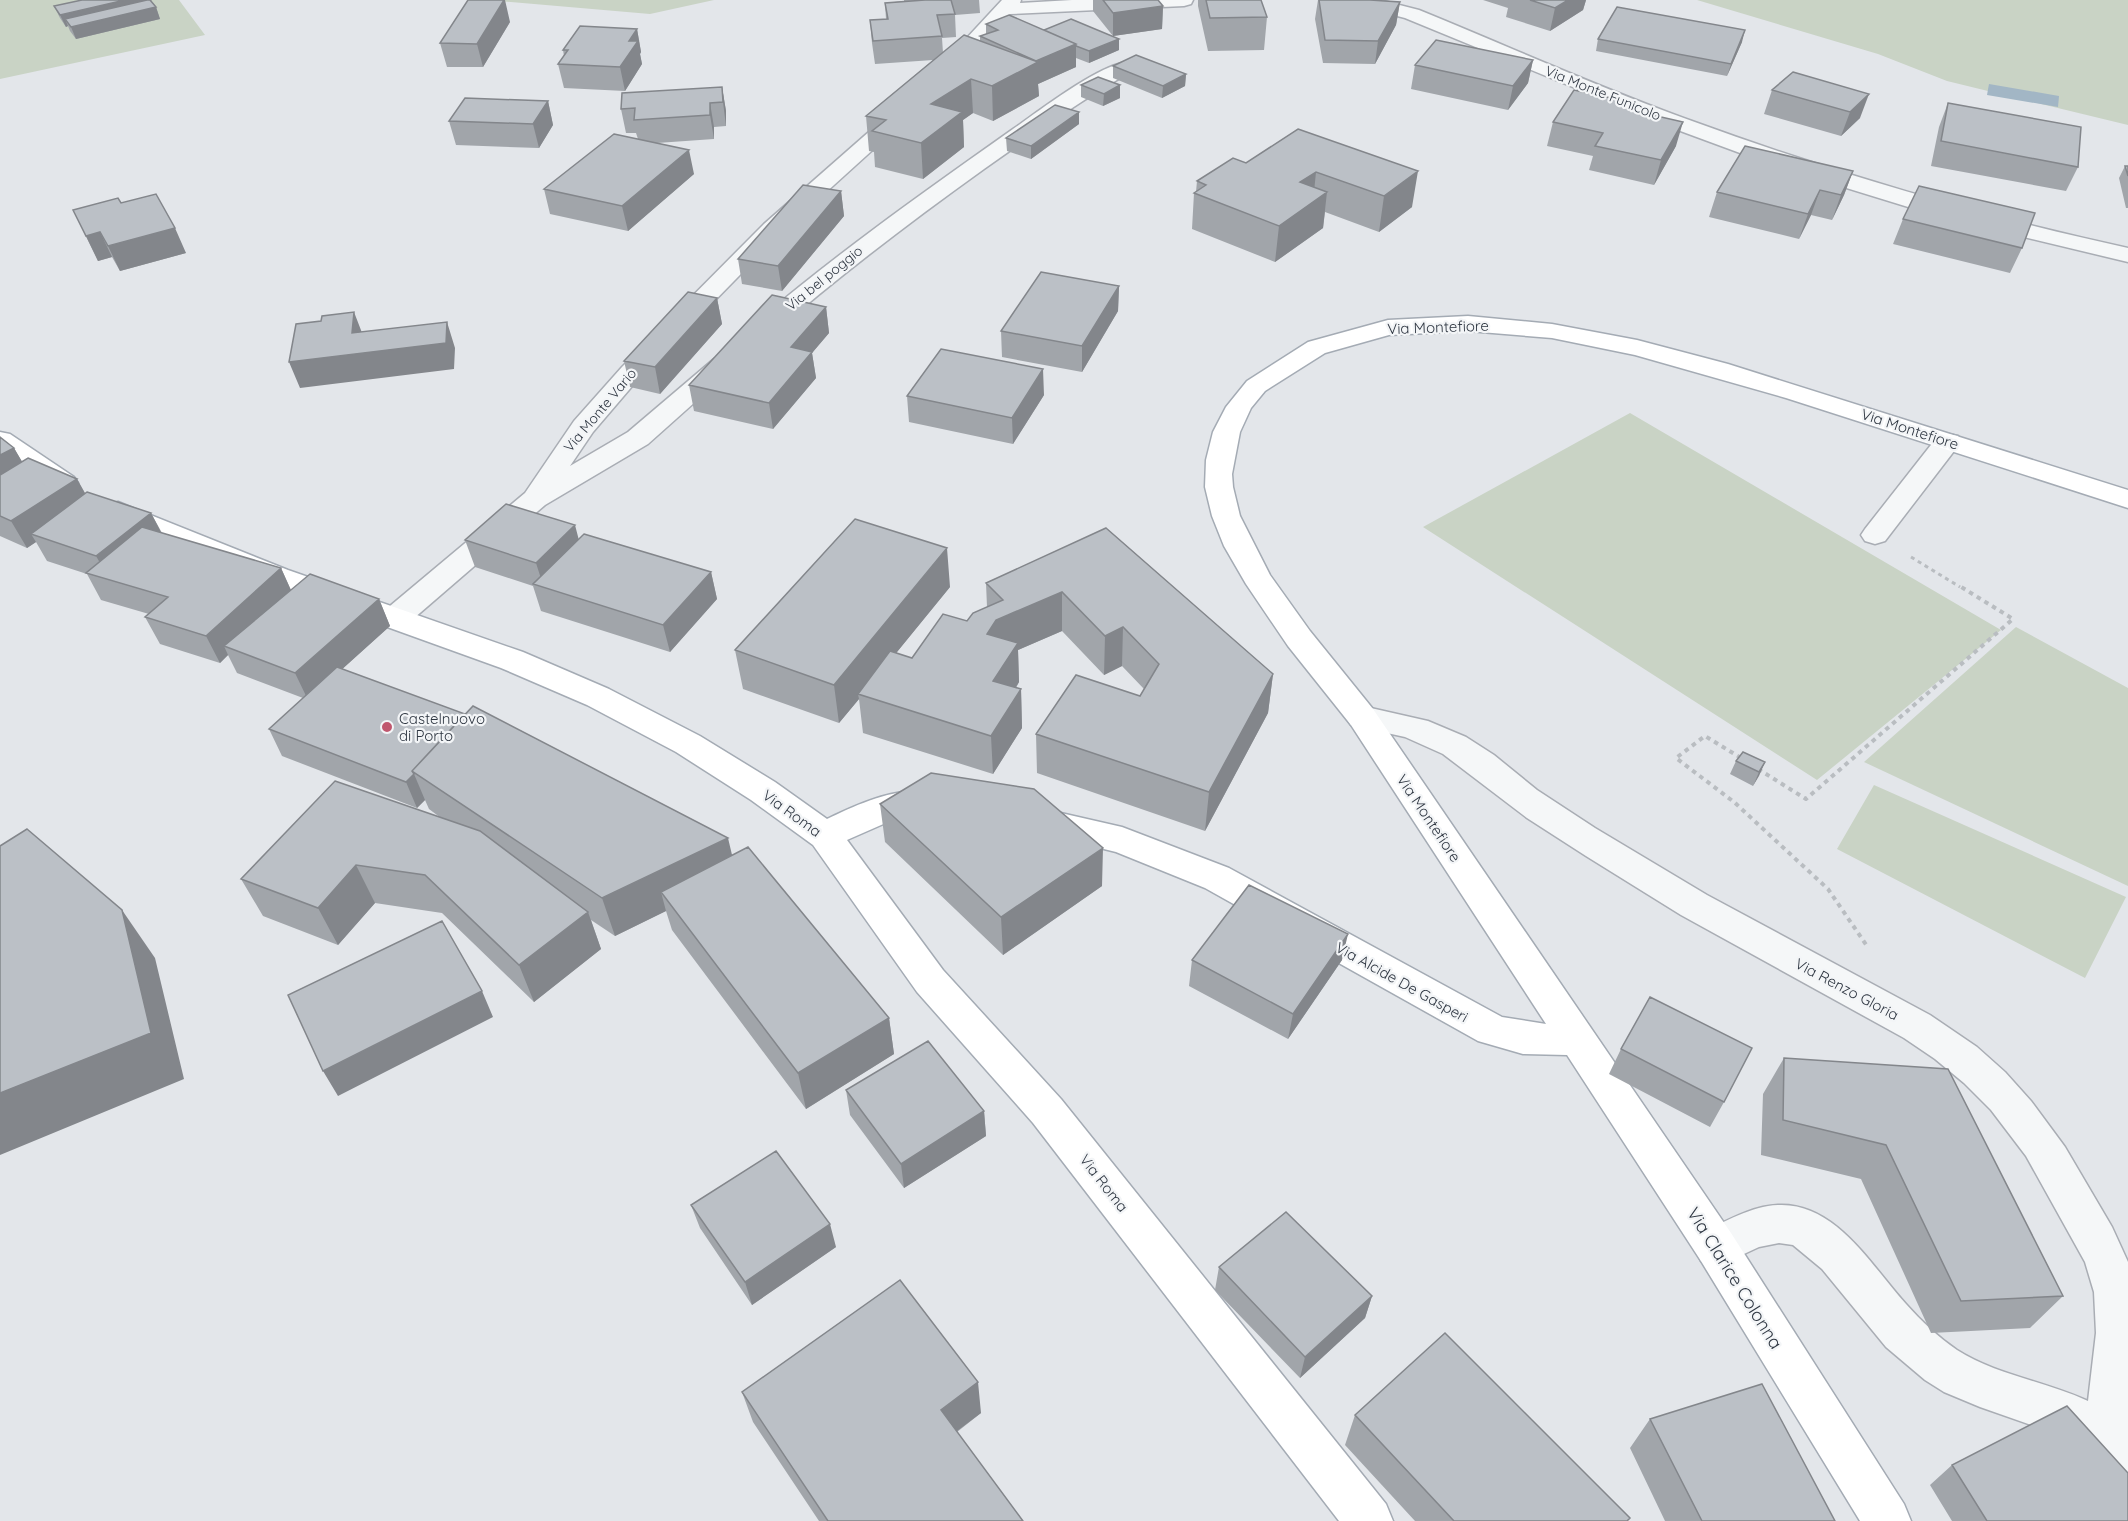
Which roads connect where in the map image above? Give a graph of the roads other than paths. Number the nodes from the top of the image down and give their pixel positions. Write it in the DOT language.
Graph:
graph roads {
  1 [pos="1184,0"];
  2 [pos="1358,0"];
  3 [pos="1008,4"];
  4 [pos="1122,69"];
  5 [pos="2128,255"];
  6 [pos="0,440"];
  7 [pos="1948,442"];
  8 [pos="535,499"];
  9 [pos="2128,499"];
  10 [pos="1875,535"];
  11 [pos="395,618"];
  12 [pos="1362,717"];
  13 [pos="961,806"];
  14 [pos="1004,814"];
  15 [pos="825,836"];
  16 [pos="1577,1038"];
  17 [pos="1716,1247"];
  18 [pos="2116,1447"];
  19 [pos="1369,1521"];
  20 [pos="1887,1521"];
  1 -- 3 [label="street"];
  2 -- 5 [label="street, Via Monte Funicolo"];
  3 -- 8 [label="street, Via Monte Vario"];
  4 -- 8 [label="street, Via bel poggio"];
  6 -- 11 [label="main road, Via Roma"];
  7 -- 9 [label="main road, Via Montefiore"];
  7 -- 10 [label="street"];
  7 -- 12 [label="main road, Via Montefiore"];
  8 -- 11 [label="street, Via Monte Vario"];
  11 -- 15 [label="main road, Via Roma"];
  12 -- 16 [label="main road, Via Montefiore"];
  12 -- 18 [label="street, Via Renzo Gloria"];
  13 -- 15 [label="main road"];
  14 -- 16 [label="main road, Via Alcide De Gasperi"];
  15 -- 19 [label="main road, Via Roma"];
  16 -- 17 [label="main road, Via Clarice Colonna"];
  17 -- 18 [label="street"];
  17 -- 20 [label="main road, Via Clarice Colonna"];
}
